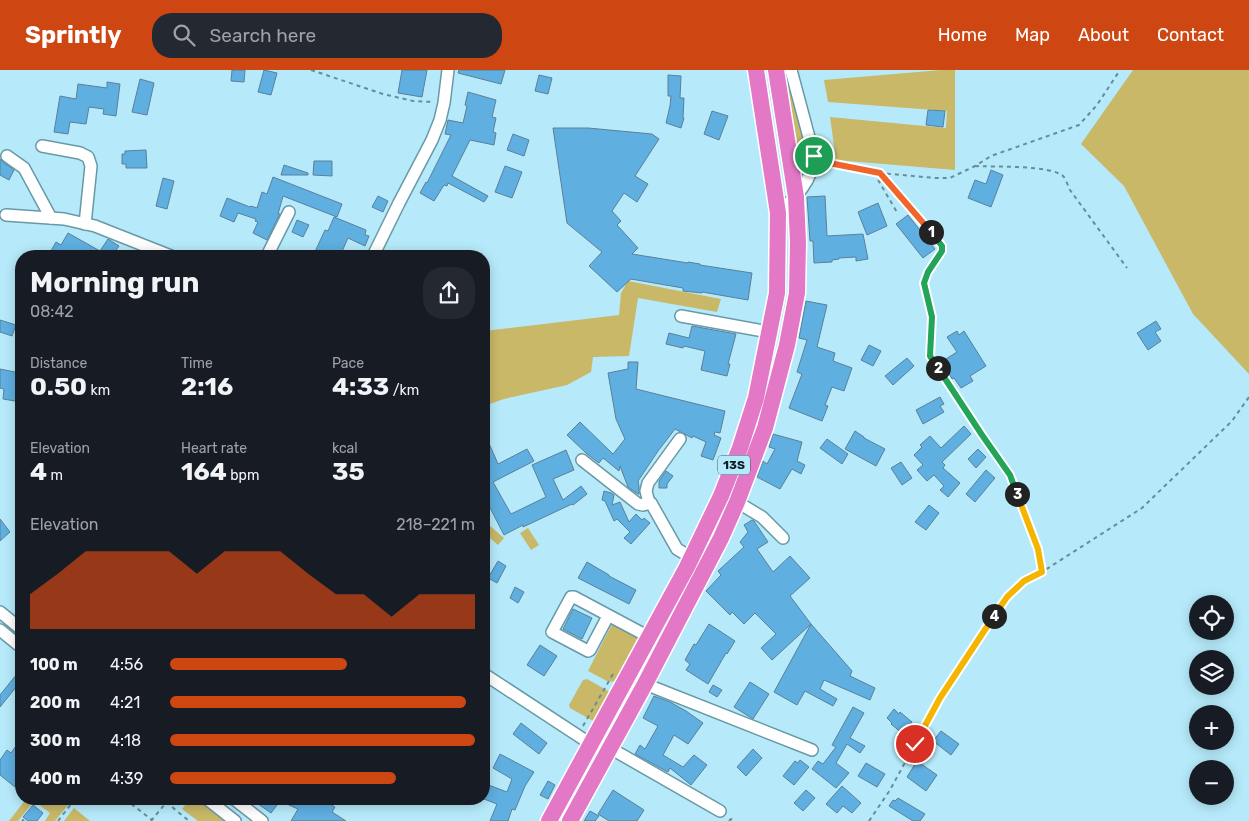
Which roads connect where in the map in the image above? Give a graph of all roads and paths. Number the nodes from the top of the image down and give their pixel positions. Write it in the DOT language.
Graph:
graph roads {
  1 [pos="311,70"];
  2 [pos="448,70"];
  3 [pos="756,70"];
  4 [pos="776,70"];
  5 [pos="791,70"];
  6 [pos="1120,70"];
  7 [pos="444,103"];
  8 [pos="42,146"];
  9 [pos="7,156"];
  10 [pos="814,160"];
  11 [pos="976,166"];
  12 [pos="874,172"];
  13 [pos="880,173"];
  14 [pos="796,197"];
  15 [pos="289,212"];
  16 [pos="778,213"];
  17 [pos="898,214"];
  18 [pos="6,215"];
  19 [pos="51,218"];
  20 [pos="85,224"];
  21 [pos="156,250"];
  22 [pos="270,250"];
  23 [pos="376,250"];
  24 [pos="1127,268"];
  25 [pos="681,316"];
  26 [pos="769,332"];
  27 [pos="1249,397"];
  28 [pos="680,439"];
  29 [pos="582,460"];
  30 [pos="737,502"];
  31 [pos="649,503"];
  32 [pos="783,538"];
  33 [pos="689,563"];
  34 [pos="1042,572"];
  35 [pos="702,576"];
  36 [pos="0,612"];
  37 [pos="608,616"];
  38 [pos="15,624"];
  39 [pos="0,630"];
  40 [pos="649,637"];
  41 [pos="15,642"];
  42 [pos="490,678"];
  43 [pos="645,684"];
  44 [pos="591,744"];
  45 [pos="812,750"];
  46 [pos="608,751"];
  47 [pos="70,805"];
  48 [pos="132,805"];
  49 [pos="164,805"];
  50 [pos="170,805"];
  51 [pos="215,805"];
  52 [pos="242,805"];
  53 [pos="720,811"];
  54 [pos="151,820"];
  55 [pos="58,821"];
  56 [pos="189,821"];
  57 [pos="236,821"];
  58 [pos="262,821"];
  59 [pos="549,821"];
  60 [pos="570,821"];
  61 [pos="729,821"];
  62 [pos="735,821"];
  63 [pos="869,821"];
  1 -- 7 [label="path"];
  2 -- 7 [label="street"];
  3 -- 16 [label="highway, 13S"];
  4 -- 14 [label="highway, 13S"];
  5 -- 10 [label="street"];
  6 -- 11 [label="path"];
  7 -- 23 [label="street"];
  8 -- 20 [label="street"];
  9 -- 19 [label="street"];
  10 -- 12 [label="path"];
  10 -- 14 [label="street"];
  11 -- 13 [label="path"];
  11 -- 24 [label="path"];
  12 -- 13 [label="path"];
  12 -- 17 [label="path"];
  13 -- 34 [label="path"];
  14 -- 16 [label="street"];
  14 -- 30 [label="highway, 13S"];
  15 -- 22 [label="street"];
  16 -- 26 [label="highway, 13S"];
  18 -- 19 [label="street"];
  19 -- 20 [label="street"];
  20 -- 21 [label="street"];
  25 -- 26 [label="street"];
  26 -- 33 [label="highway, 13S"];
  27 -- 34 [label="path"];
  28 -- 31 [label="street"];
  29 -- 31 [label="street"];
  30 -- 32 [label="street"];
  30 -- 35 [label="highway, 13S"];
  31 -- 33 [label="street"];
  33 -- 35 [label="highway"];
  33 -- 40 [label="highway, 13S"];
  34 -- 63 [label="path"];
  35 -- 43 [label="highway, 13S"];
  36 -- 38 [label="street"];
  37 -- 37 [label="street"];
  37 -- 40 [label="street"];
  39 -- 41 [label="street"];
  40 -- 44 [label="highway, 13S"];
  42 -- 44 [label="street"];
  43 -- 45 [label="street"];
  43 -- 46 [label="highway, 13S"];
  44 -- 46 [label="street"];
  44 -- 59 [label="highway, 13S"];
  46 -- 53 [label="street"];
  46 -- 60 [label="highway, 13S"];
  47 -- 55 [label="path"];
  48 -- 54 [label="path"];
  49 -- 54 [label="path"];
  50 -- 56 [label="path"];
  51 -- 57 [label="street"];
  52 -- 58 [label="street"];
  61 -- 62 [label="path"];
}
